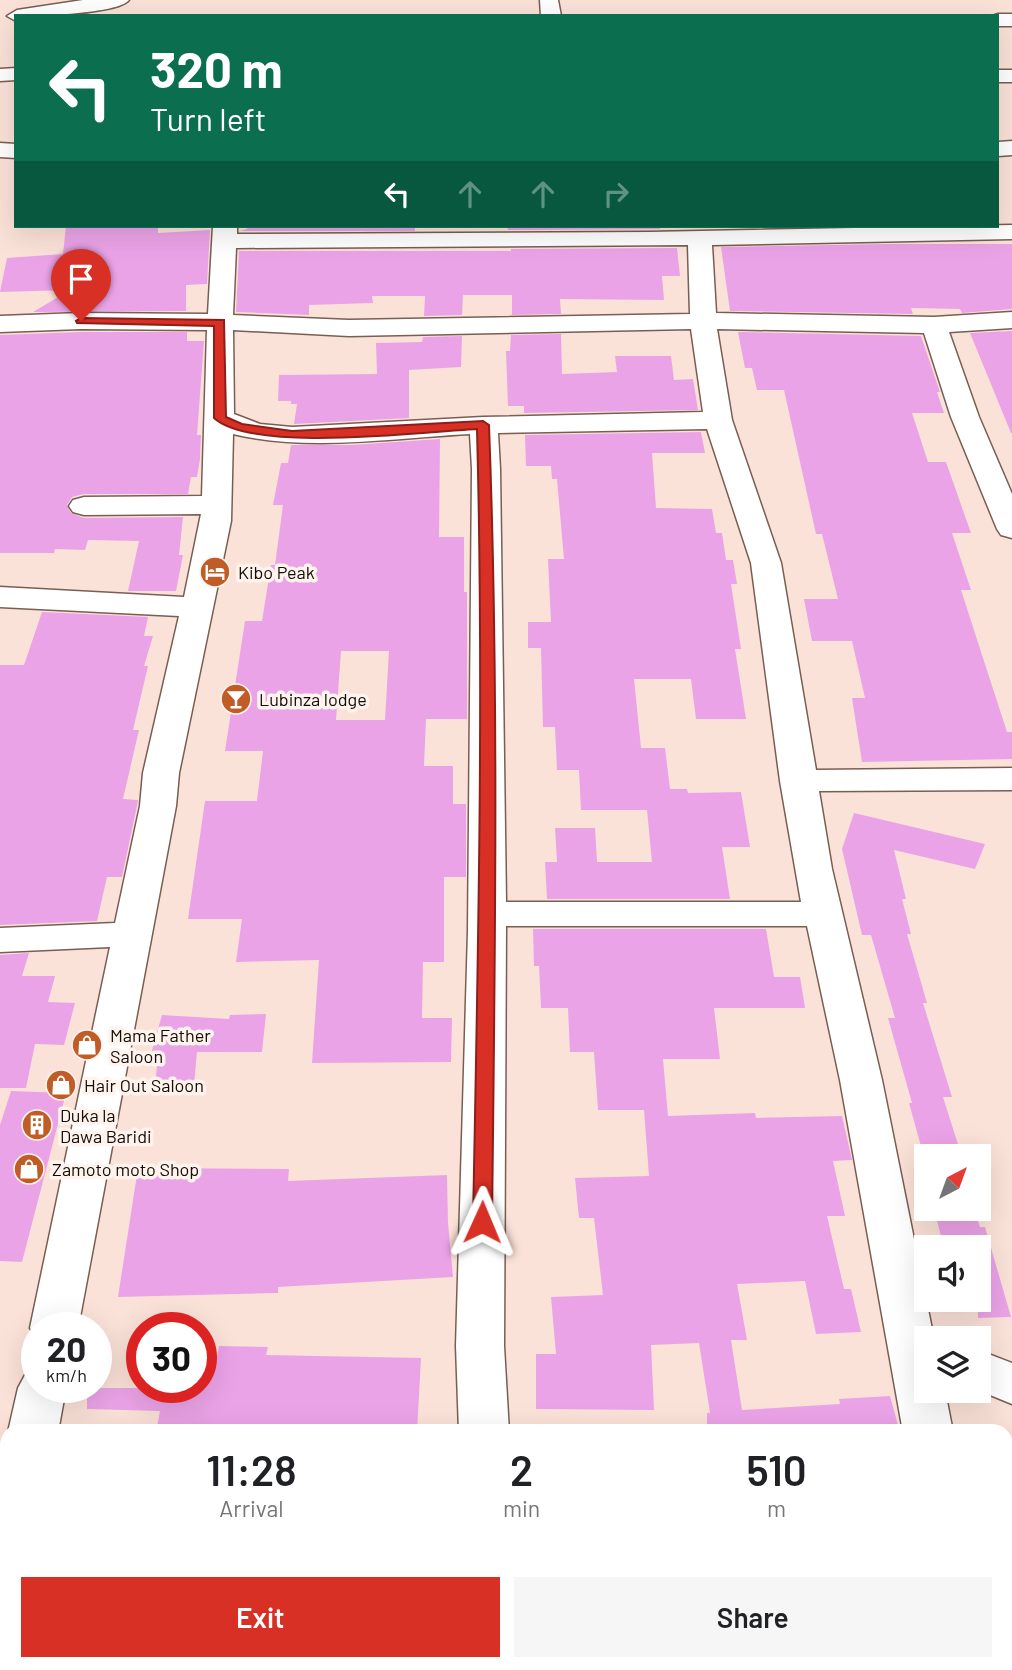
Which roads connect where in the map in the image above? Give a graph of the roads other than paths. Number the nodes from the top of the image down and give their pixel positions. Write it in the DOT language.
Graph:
graph roads {
  1 [pos="120,0"];
  2 [pos="30,14"];
  3 [pos="1012,232"];
  4 [pos="641,233"];
  5 [pos="225,234"];
  6 [pos="700,239"];
  7 [pos="1012,320"];
  8 [pos="703,321"];
  9 [pos="220,322"];
  10 [pos="0,324"];
  11 [pos="934,325"];
  12 [pos="220,418"];
  13 [pos="718,420"];
  14 [pos="483,425"];
  15 [pos="217,505"];
  16 [pos="84,506"];
  17 [pos="1012,529"];
  18 [pos="0,597"];
  19 [pos="199,607"];
  20 [pos="1012,779"];
  21 [pos="798,781"];
  22 [pos="823,913"];
  23 [pos="487,914"];
  24 [pos="133,934"];
  25 [pos="0,940"];
  26 [pos="57,1312"];
  27 [pos="916,1326"];
  28 [pos="991,1374"];
  29 [pos="1012,1385"];
  30 [pos="39,1403"];
  31 [pos="925,1403"];
  32 [pos="35,1424"];
  33 [pos="484,1424"];
  34 [pos="927,1424"];
  1 -- 2 [label="street"];
  3 -- 6 [label="street"];
  4 -- 5 [label="street"];
  4 -- 6 [label="street"];
  5 -- 9 [label="street"];
  6 -- 8 [label="street"];
  7 -- 11 [label="street"];
  8 -- 9 [label="street"];
  8 -- 11 [label="street"];
  8 -- 13 [label="street"];
  9 -- 10 [label="street"];
  9 -- 12 [label="street"];
  11 -- 17 [label="street"];
  12 -- 14 [label="street"];
  12 -- 15 [label="street"];
  13 -- 14 [label="street"];
  13 -- 21 [label="street"];
  14 -- 23 [label="street"];
  15 -- 16 [label="street"];
  15 -- 19 [label="street"];
  18 -- 19 [label="street"];
  19 -- 24 [label="street"];
  20 -- 21 [label="street"];
  21 -- 22 [label="street"];
  22 -- 23 [label="street"];
  22 -- 27 [label="street"];
  23 -- 33 [label="street"];
  24 -- 25 [label="street"];
  24 -- 26 [label="street"];
  28 -- 29 [label="street"];
  30 -- 32 [label="street"];
  31 -- 34 [label="street"];
}
